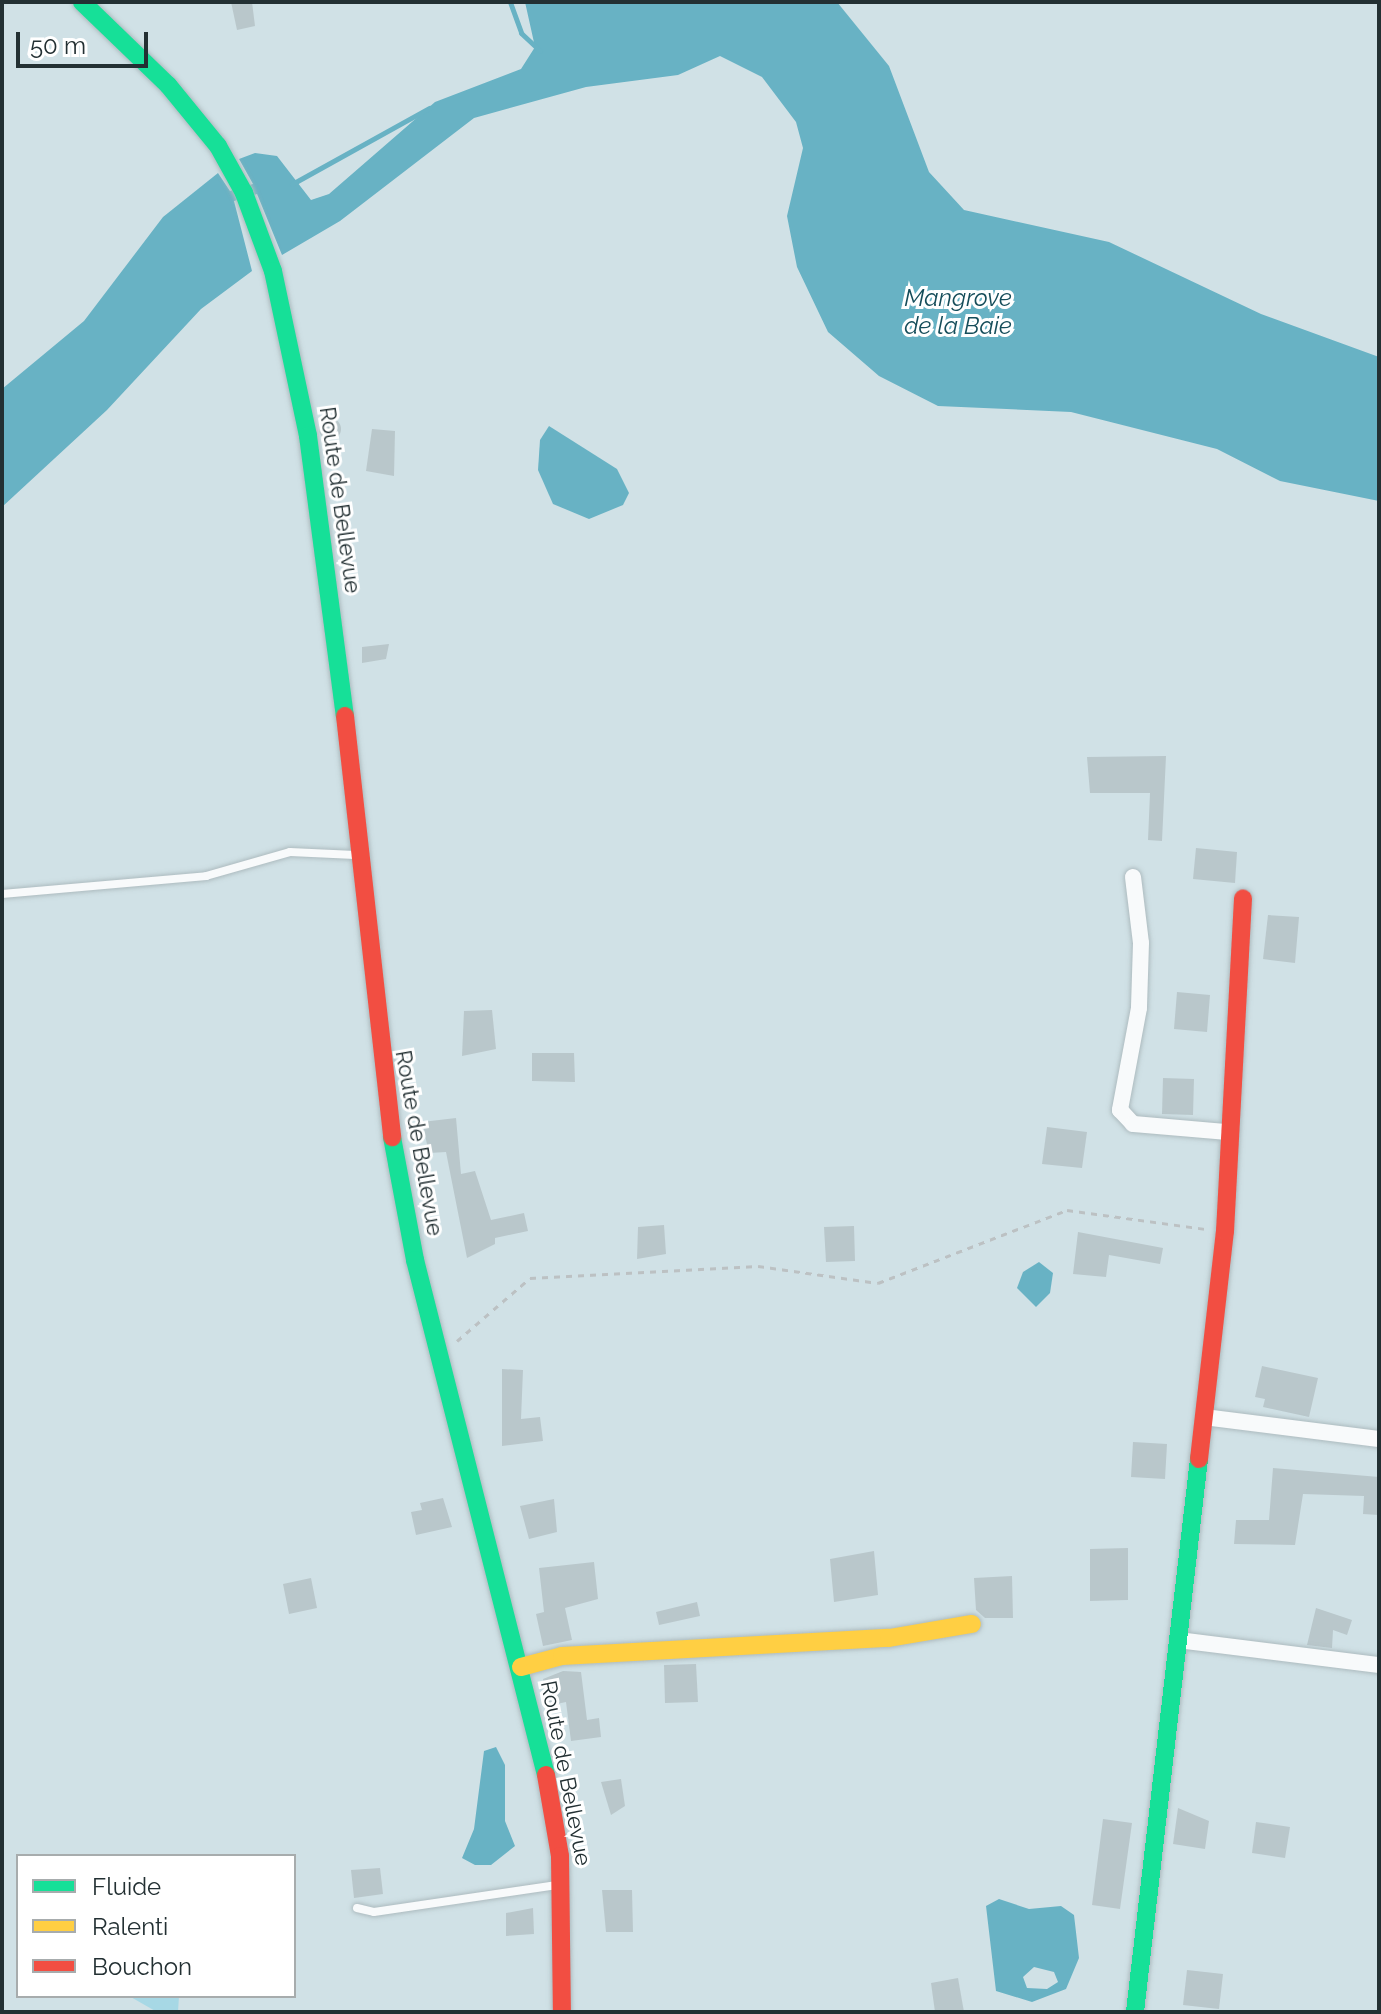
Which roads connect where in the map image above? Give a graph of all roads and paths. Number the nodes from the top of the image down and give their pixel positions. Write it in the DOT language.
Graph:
graph roads {
  1 [pos="82,2"];
  2 [pos="355,855"];
  3 [pos="1133,877"];
  4 [pos="2,894"];
  5 [pos="1243,898"];
  6 [pos="1226,1132"];
  7 [pos="1225,1231"];
  8 [pos="439,1357"];
  9 [pos="1204,1417"];
  10 [pos="1379,1439"];
  11 [pos="972,1624"];
  12 [pos="1178,1640"];
  13 [pos="1379,1665"];
  14 [pos="521,1667"];
  15 [pos="561,1885"];
  16 [pos="357,1908"];
  17 [pos="562,2012"];
  18 [pos="1135,2012"];
  1 -- 2 [label="main road, Route de Bellevue"];
  2 -- 4 [label="lane"];
  2 -- 8 [label="main road, Route de Bellevue"];
  3 -- 6 [label="street"];
  5 -- 6 [label="main road"];
  6 -- 7 [label="main road"];
  7 -- 8 [label="path"];
  7 -- 9 [label="main road"];
  8 -- 14 [label="main road, Route de Bellevue"];
  9 -- 10 [label="street"];
  9 -- 12 [label="main road"];
  11 -- 14 [label="main road"];
  12 -- 13 [label="street"];
  12 -- 18 [label="main road"];
  14 -- 15 [label="main road, Route de Bellevue"];
  15 -- 16 [label="lane"];
  15 -- 17 [label="main road, Route de Bellevue"];
}
